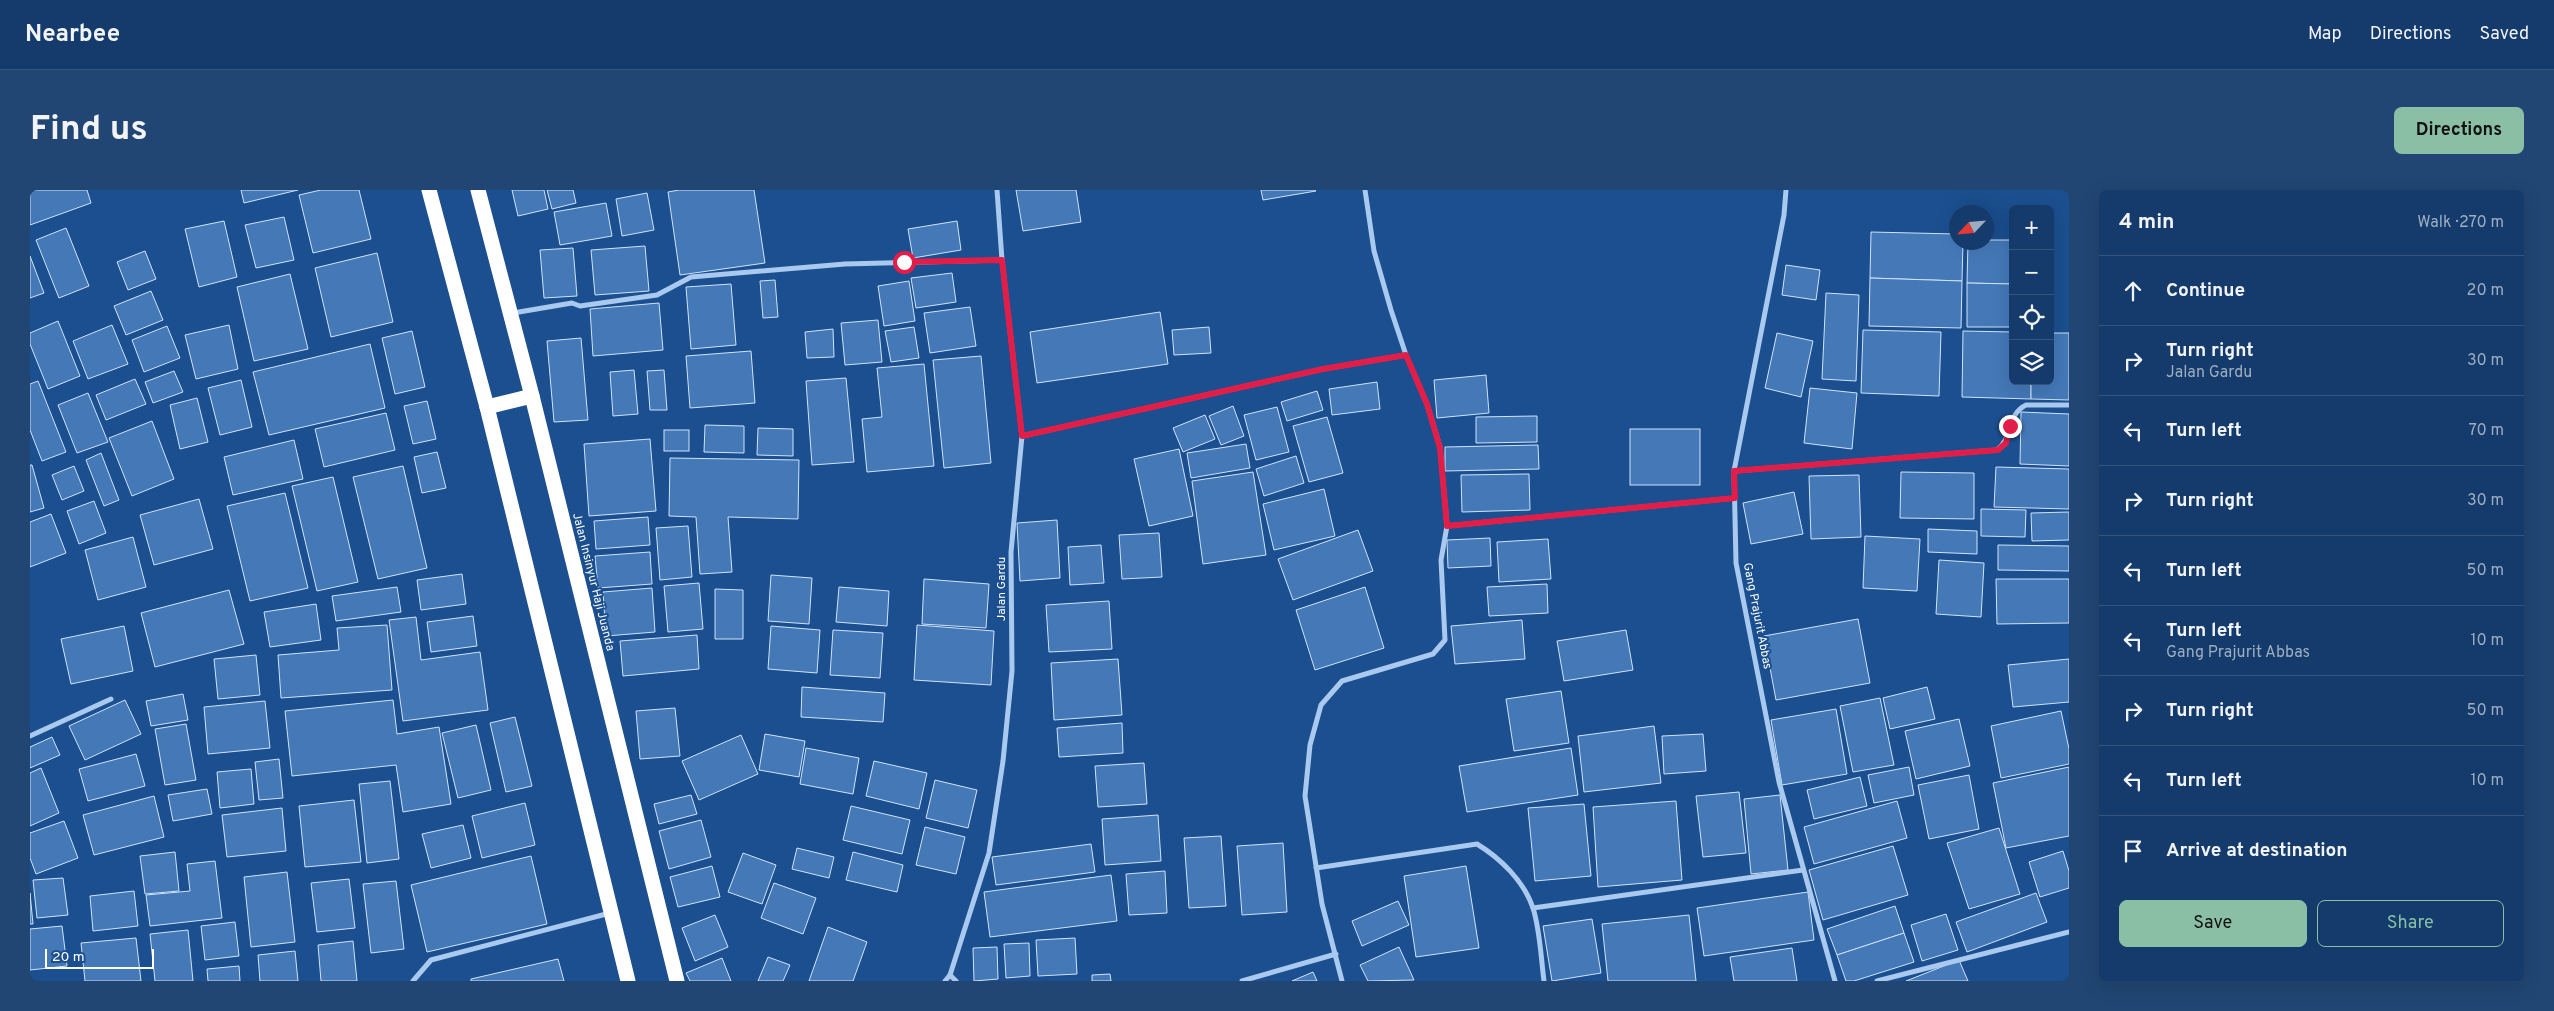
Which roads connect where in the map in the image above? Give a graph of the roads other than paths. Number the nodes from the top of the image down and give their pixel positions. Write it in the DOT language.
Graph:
graph roads {
  1 [pos="429,190"];
  2 [pos="478,190"];
  3 [pos="997,190"];
  4 [pos="1365,190"];
  5 [pos="1786,190"];
  6 [pos="1002,260"];
  7 [pos="510,313"];
  8 [pos="1406,355"];
  9 [pos="532,396"];
  10 [pos="2069,405"];
  11 [pos="487,407"];
  12 [pos="1022,436"];
  13 [pos="1734,471"];
  14 [pos="1735,498"];
  15 [pos="1447,526"];
  16 [pos="111,699"];
  17 [pos="30,736"];
  18 [pos="1316,868"];
  19 [pos="1803,870"];
  20 [pos="1533,908"];
  21 [pos="611,913"];
  22 [pos="2069,932"];
  23 [pos="1336,954"];
  24 [pos="950,975"];
  25 [pos="413,981"];
  26 [pos="628,981"];
  27 [pos="677,981"];
  28 [pos="945,981"];
  29 [pos="956,981"];
  30 [pos="1242,981"];
  31 [pos="1342,981"];
  32 [pos="1544,981"];
  33 [pos="1835,981"];
  34 [pos="1877,981"];
  1 -- 11 [label="highway"];
  2 -- 7 [label="highway, Jalan Insinyur Haji Juanda"];
  3 -- 6 [label="street, Jalan Gardu"];
  4 -- 8 [label="street"];
  5 -- 13 [label="street, Gang Prajurit Abbas"];
  6 -- 7 [label="street"];
  6 -- 12 [label="street, Jalan Gardu"];
  7 -- 9 [label="highway, Jalan Insinyur Haji Juanda"];
  8 -- 12 [label="street"];
  8 -- 15 [label="street"];
  9 -- 11 [label="highway"];
  9 -- 27 [label="highway, Jalan Insinyur Haji Juanda"];
  10 -- 13 [label="street"];
  11 -- 21 [label="highway"];
  12 -- 24 [label="street, Jalan Gardu"];
  13 -- 14 [label="street, Gang Prajurit Abbas"];
  14 -- 15 [label="street"];
  14 -- 19 [label="street, Gang Prajurit Abbas"];
  15 -- 18 [label="street"];
  16 -- 17 [label="street"];
  18 -- 20 [label="street"];
  18 -- 23 [label="street"];
  19 -- 20 [label="street"];
  19 -- 33 [label="street, Gang Prajurit Abbas"];
  20 -- 32 [label="street"];
  21 -- 25 [label="street"];
  21 -- 26 [label="highway"];
  22 -- 34 [label="street"];
  23 -- 30 [label="street"];
  23 -- 31 [label="street"];
  24 -- 28 [label="street, Jalan Gardu"];
  24 -- 29 [label="street"];
}
